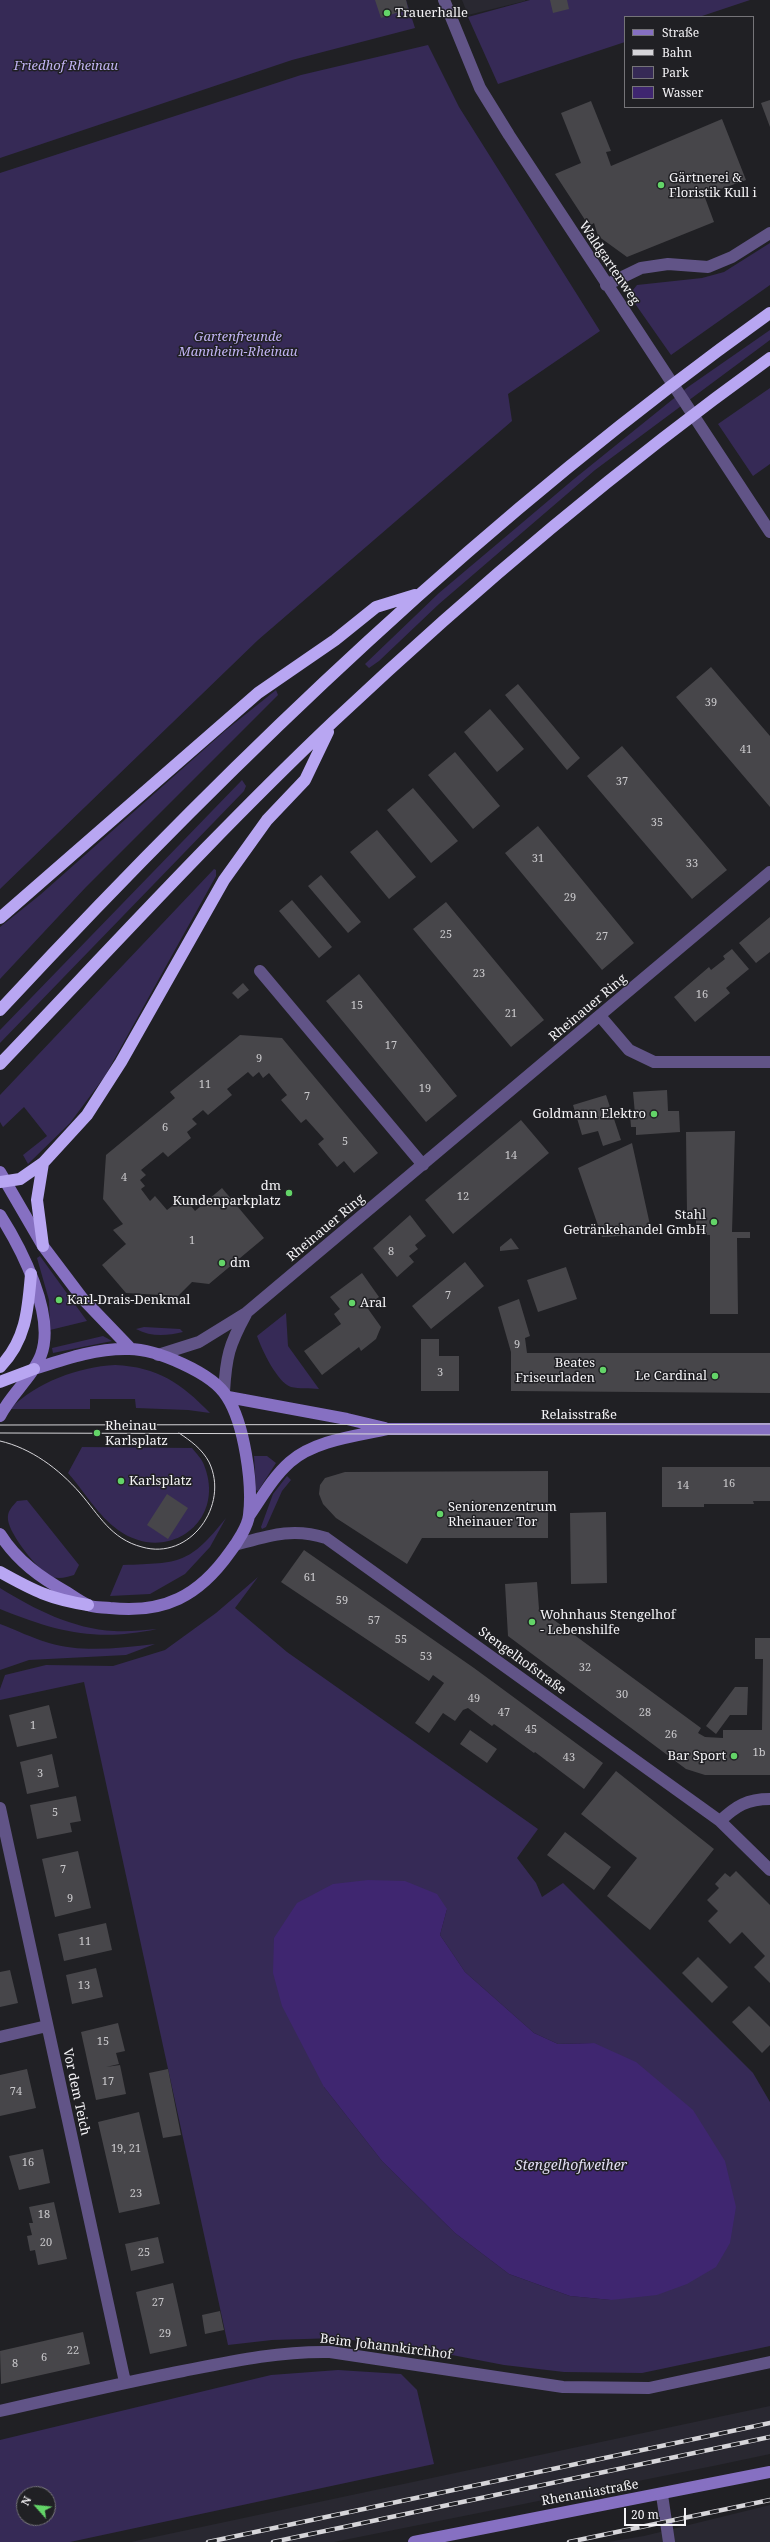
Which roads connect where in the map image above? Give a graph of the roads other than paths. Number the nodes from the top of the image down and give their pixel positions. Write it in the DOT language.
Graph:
graph roads {
  1 [pos="444,0"];
  2 [pos="770,233"];
  3 [pos="606,285"];
  4 [pos="770,313"];
  5 [pos="770,358"];
  6 [pos="770,532"];
  7 [pos="420,593"];
  8 [pos="332,723"];
  9 [pos="770,872"];
  10 [pos="0,918"];
  11 [pos="260,971"];
  12 [pos="0,1010"];
  13 [pos="600,1016"];
  14 [pos="770,1062"];
  15 [pos="0,1064"];
  16 [pos="43,1163"];
  17 [pos="423,1165"];
  18 [pos="2,1179"];
  19 [pos="0,1215"];
  20 [pos="43,1246"];
  21 [pos="32,1274"];
  22 [pos="246,1313"];
  23 [pos="131,1349"];
  24 [pos="158,1355"];
  25 [pos="0,1367"];
  26 [pos="34,1369"];
  27 [pos="0,1382"];
  28 [pos="226,1394"];
  29 [pos="0,1416"];
  30 [pos="388,1429"];
  31 [pos="770,1429"];
  32 [pos="249,1516"];
  33 [pos="0,1534"];
  34 [pos="235,1545"];
  35 [pos="0,1572"];
  36 [pos="88,1606"];
  37 [pos="770,1799"];
  38 [pos="0,1808"];
  39 [pos="720,1822"];
  40 [pos="770,1870"];
  41 [pos="47,2026"];
  42 [pos="0,2037"];
  43 [pos="770,2362"];
  44 [pos="125,2382"];
  45 [pos="0,2411"];
  46 [pos="770,2472"];
  47 [pos="662,2495"];
  48 [pos="414,2542"];
  49 [pos="669,2542"];
  1 -- 3 [label="street, Waldgartenweg"];
  2 -- 3 [label="street"];
  3 -- 6 [label="street, Waldgartenweg"];
  4 -- 7 [label="highway"];
  5 -- 8 [label="highway"];
  7 -- 10 [label="highway"];
  7 -- 12 [label="highway"];
  8 -- 15 [label="highway"];
  8 -- 16 [label="highway"];
  9 -- 13 [label="street, Rheinauer Ring"];
  11 -- 17 [label="street"];
  13 -- 14 [label="street"];
  13 -- 17 [label="street, Rheinauer Ring"];
  16 -- 18 [label="highway"];
  16 -- 20 [label="highway"];
  17 -- 22 [label="street, Rheinauer Ring"];
  18 -- 20 [label="main road"];
  19 -- 21 [label="main road"];
  20 -- 23 [label="main road"];
  21 -- 25 [label="highway"];
  21 -- 26 [label="main road"];
  22 -- 24 [label="street, Rheinauer Ring"];
  22 -- 28 [label="street, Rheinauer Ring"];
  23 -- 24 [label="main road"];
  23 -- 26 [label="main road"];
  24 -- 28 [label="main road"];
  26 -- 27 [label="highway"];
  26 -- 29 [label="main road"];
  28 -- 30 [label="main road, Relaisstraße"];
  28 -- 32 [label="main road"];
  30 -- 31 [label="main road, Relaisstraße"];
  30 -- 32 [label="main road, Relaisstraße"];
  32 -- 34 [label="main road"];
  33 -- 36 [label="main road"];
  34 -- 36 [label="main road"];
  34 -- 39 [label="street, Stengelhofstraße"];
  35 -- 36 [label="highway"];
  37 -- 39 [label="street"];
  38 -- 41 [label="street, Vor dem Teich"];
  39 -- 40 [label="street, Stengelhofstraße"];
  41 -- 42 [label="street"];
  41 -- 44 [label="street, Vor dem Teich"];
  43 -- 44 [label="street, Beim Johannkirchhof"];
  44 -- 45 [label="street, Beim Johannkirchhof"];
  46 -- 47 [label="main road, Rhenaniastraße"];
  47 -- 48 [label="main road, Rhenaniastraße"];
  47 -- 49 [label="street"];
}
